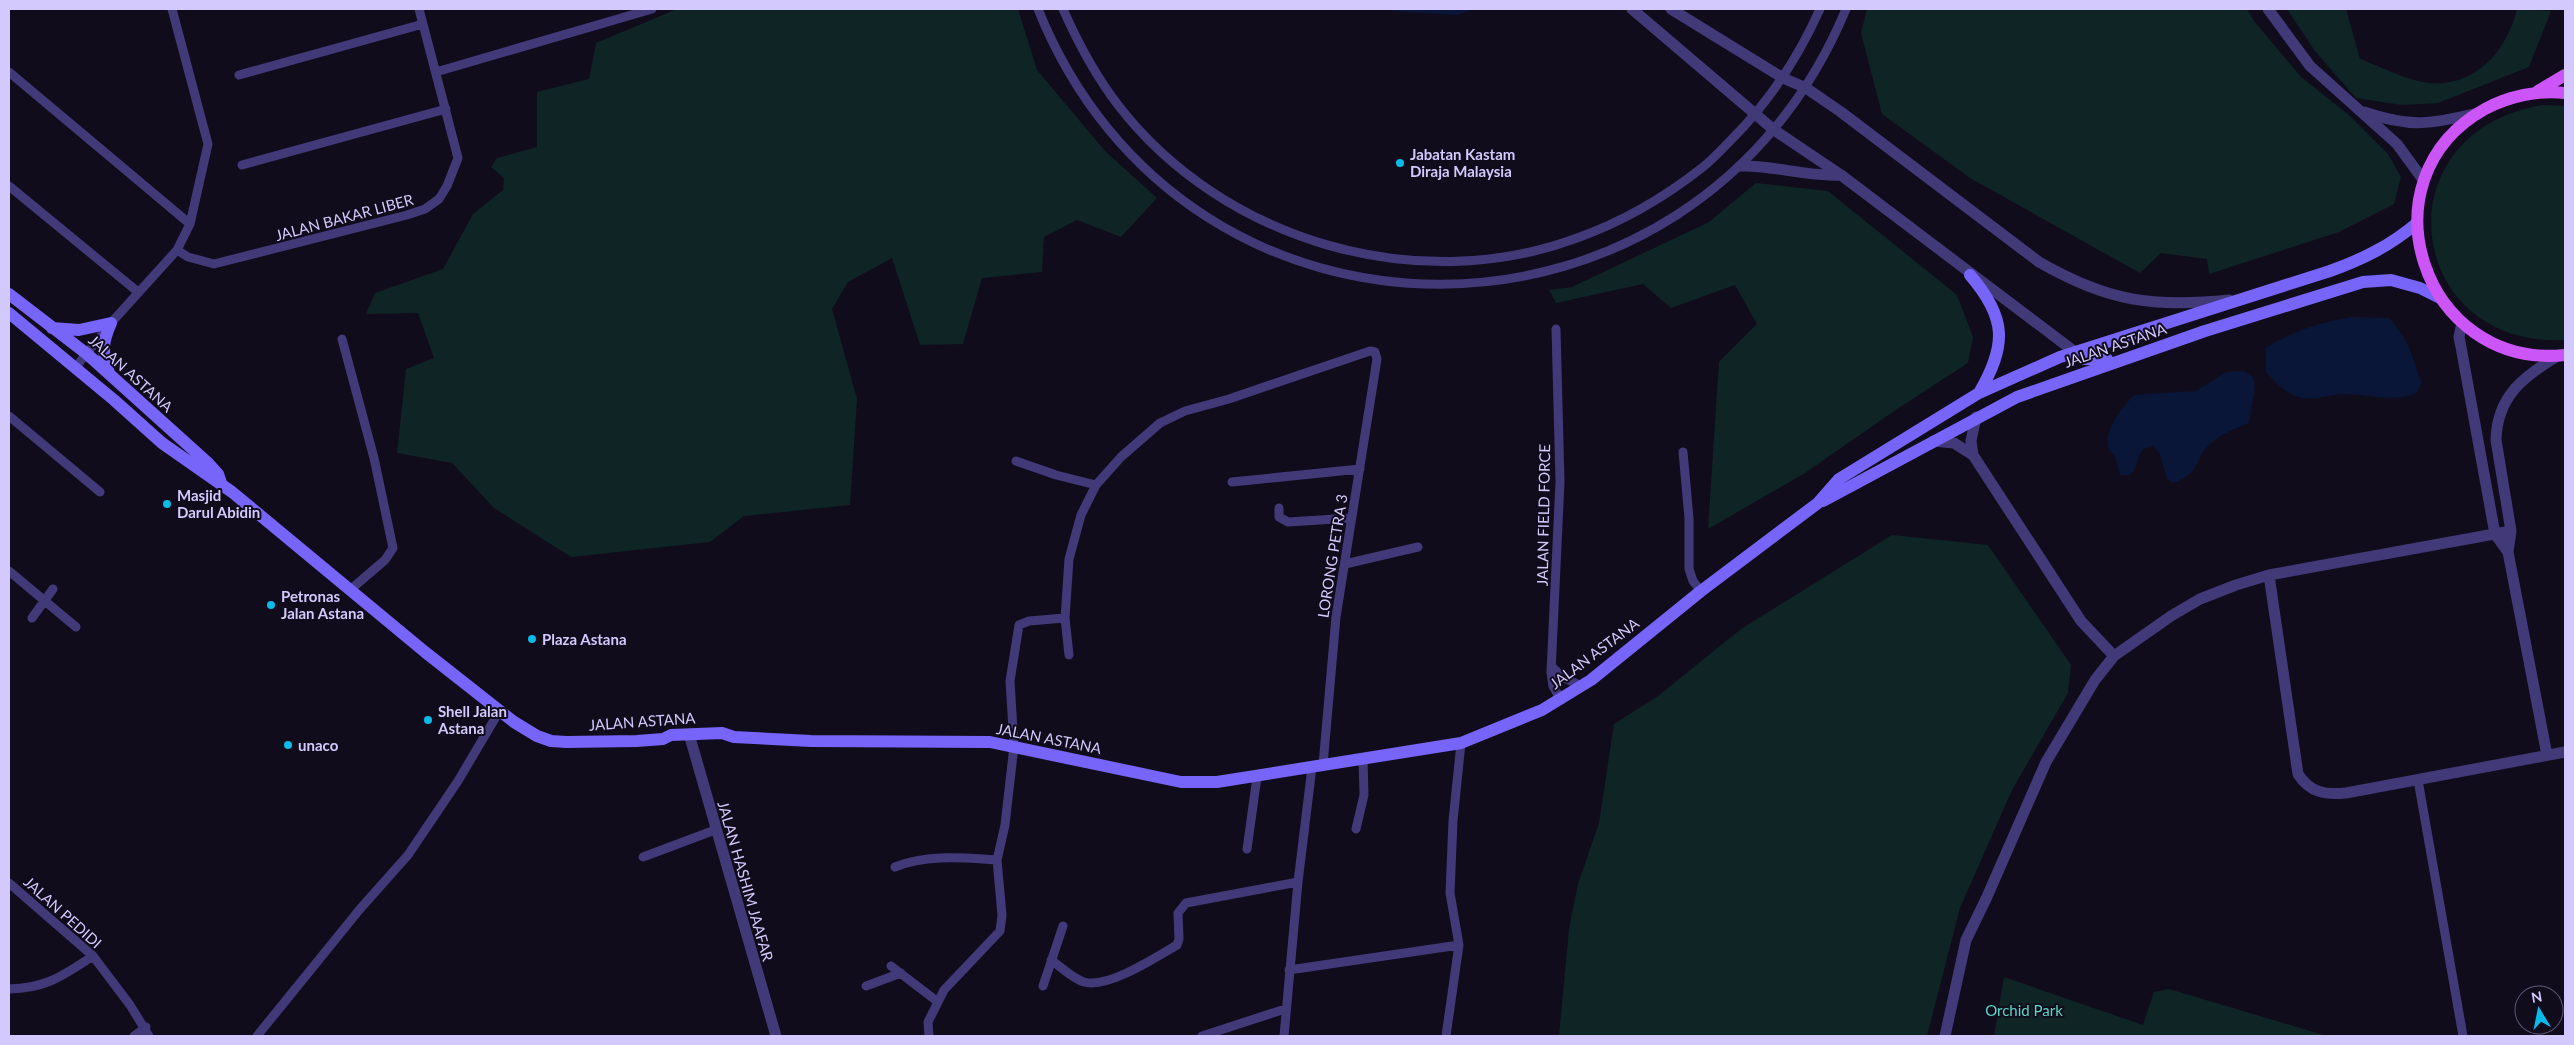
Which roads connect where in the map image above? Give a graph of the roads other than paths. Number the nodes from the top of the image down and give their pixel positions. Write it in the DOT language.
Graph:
graph roads {
  1 [pos="172,9"];
  2 [pos="419,9"];
  3 [pos="652,9"];
  4 [pos="1038,9"];
  5 [pos="1063,9"];
  6 [pos="1632,9"];
  7 [pos="1671,9"];
  8 [pos="1820,9"];
  9 [pos="1846,9"];
  10 [pos="2268,9"];
  11 [pos="423,24"];
  12 [pos="9,72"];
  13 [pos="436,72"];
  14 [pos="239,75"];
  15 [pos="2565,75"];
  16 [pos="1783,78"];
  17 [pos="1806,88"];
  18 [pos="2534,93"];
  19 [pos="2565,93"];
  20 [pos="446,109"];
  21 [pos="2358,110"];
  22 [pos="2478,113"];
  23 [pos="1757,114"];
  24 [pos="1774,130"];
  25 [pos="242,165"];
  26 [pos="1740,166"];
  27 [pos="1841,174"];
  28 [pos="2424,181"];
  29 [pos="9,186"];
  30 [pos="2417,223"];
  31 [pos="190,224"];
  32 [pos="177,250"];
  33 [pos="1970,274"];
  34 [pos="138,292"];
  35 [pos="9,294"];
  36 [pos="2242,298"];
  37 [pos="2440,298"];
  38 [pos="9,313"];
  39 [pos="111,323"];
  40 [pos="2462,323"];
  41 [pos="51,328"];
  42 [pos="1556,329"];
  43 [pos="2205,331"];
  44 [pos="342,338"];
  45 [pos="2075,352"];
  46 [pos="87,354"];
  47 [pos="2562,355"];
  48 [pos="74,368"];
  49 [pos="109,374"];
  50 [pos="1979,393"];
  51 [pos="9,416"];
  52 [pos="1976,417"];
  53 [pos="1931,441"];
  54 [pos="1683,452"];
  55 [pos="1973,455"];
  56 [pos="1016,461"];
  57 [pos="1360,469"];
  58 [pos="1232,482"];
  59 [pos="1096,485"];
  60 [pos="222,486"];
  61 [pos="100,492"];
  62 [pos="1818,503"];
  63 [pos="1279,508"];
  64 [pos="1352,518"];
  65 [pos="2511,531"];
  66 [pos="2495,534"];
  67 [pos="1418,547"];
  68 [pos="2508,552"];
  69 [pos="1345,564"];
  70 [pos="9,571"];
  71 [pos="2269,575"];
  72 [pos="53,589"];
  73 [pos="350,590"];
  74 [pos="1701,591"];
  75 [pos="45,601"];
  76 [pos="32,618"];
  77 [pos="1065,618"];
  78 [pos="76,627"];
  79 [pos="1069,655"];
  80 [pos="2114,656"];
  81 [pos="1551,666"];
  82 [pos="1582,686"];
  83 [pos="1561,700"];
  84 [pos="500,710"];
  85 [pos="689,738"];
  86 [pos="1461,742"];
  87 [pos="1014,746"];
  88 [pos="2565,752"];
  89 [pos="2547,755"];
  90 [pos="1363,758"];
  91 [pos="1318,766"];
  92 [pos="1257,777"];
  93 [pos="2418,780"];
  94 [pos="1356,828"];
  95 [pos="715,830"];
  96 [pos="1247,849"];
  97 [pos="643,857"];
  98 [pos="997,860"];
  99 [pos="895,867"];
  100 [pos="1298,882"];
  101 [pos="9,883"];
  102 [pos="1063,926"];
  103 [pos="1459,945"];
  104 [pos="93,956"];
  105 [pos="1051,960"];
  106 [pos="891,966"];
  107 [pos="1289,970"];
  108 [pos="901,973"];
  109 [pos="866,986"];
  110 [pos="1043,986"];
  111 [pos="9,989"];
  112 [pos="938,1002"];
  113 [pos="1285,1009"];
  114 [pos="148,1032"];
  115 [pos="134,1036"];
  116 [pos="257,1036"];
  117 [pos="776,1036"];
  118 [pos="929,1036"];
  119 [pos="1202,1036"];
  120 [pos="1284,1036"];
  121 [pos="1446,1036"];
  122 [pos="1944,1036"];
  123 [pos="2463,1036"];
  1 -- 31 [label="street"];
  2 -- 11 [label="street, JALAN BAKAR LIBER"];
  3 -- 13 [label="street"];
  4 -- 26 [label="street"];
  5 -- 23 [label="street"];
  6 -- 23 [label="street"];
  7 -- 16 [label="street"];
  8 -- 16 [label="street"];
  9 -- 17 [label="street"];
  10 -- 21 [label="street"];
  11 -- 13 [label="street, JALAN BAKAR LIBER"];
  11 -- 14 [label="street"];
  12 -- 31 [label="street"];
  13 -- 20 [label="street, JALAN BAKAR LIBER"];
  15 -- 18 [label="main road"];
  16 -- 17 [label="street"];
  16 -- 23 [label="street"];
  17 -- 24 [label="street"];
  17 -- 36 [label="street"];
  18 -- 19 [label="main road"];
  18 -- 22 [label="main road"];
  20 -- 25 [label="street"];
  20 -- 32 [label="street, JALAN BAKAR LIBER"];
  21 -- 22 [label="street"];
  21 -- 28 [label="street"];
  22 -- 28 [label="main road"];
  23 -- 24 [label="street"];
  24 -- 26 [label="street"];
  24 -- 27 [label="street"];
  26 -- 27 [label="street"];
  27 -- 33 [label="street"];
  28 -- 30 [label="main road"];
  29 -- 34 [label="street"];
  30 -- 36 [label="main road, JALAN ASTANA"];
  30 -- 37 [label="main road"];
  31 -- 32 [label="street"];
  32 -- 34 [label="street"];
  33 -- 45 [label="street"];
  33 -- 50 [label="main road"];
  34 -- 39 [label="street"];
  35 -- 41 [label="main road, JALAN ASTANA"];
  36 -- 45 [label="main road, JALAN ASTANA"];
  37 -- 40 [label="main road"];
  37 -- 43 [label="main road, JALAN ASTANA"];
  38 -- 48 [label="main road, JALAN ASTANA"];
  39 -- 41 [label="main road"];
  39 -- 46 [label="street"];
  39 -- 49 [label="main road"];
  40 -- 47 [label="main road"];
  40 -- 66 [label="street"];
  41 -- 46 [label="main road, JALAN ASTANA"];
  42 -- 81 [label="street, JALAN FIELD FORCE"];
  43 -- 45 [label="main road"];
  43 -- 52 [label="main road, JALAN ASTANA"];
  44 -- 73 [label="street"];
  45 -- 50 [label="main road, JALAN ASTANA"];
  46 -- 48 [label="street"];
  46 -- 49 [label="main road, JALAN ASTANA"];
  47 -- 65 [label="street"];
  48 -- 60 [label="main road, JALAN ASTANA"];
  49 -- 60 [label="main road, JALAN ASTANA"];
  50 -- 62 [label="main road, JALAN ASTANA"];
  51 -- 61 [label="street"];
  52 -- 53 [label="main road, JALAN ASTANA"];
  52 -- 55 [label="street"];
  53 -- 55 [label="street"];
  53 -- 62 [label="main road, JALAN ASTANA"];
  54 -- 74 [label="street"];
  55 -- 80 [label="street"];
  56 -- 59 [label="street"];
  57 -- 58 [label="street"];
  57 -- 59 [label="street, LORONG PETRA 3"];
  57 -- 64 [label="street, LORONG PETRA 3"];
  59 -- 77 [label="street"];
  60 -- 73 [label="main road, JALAN ASTANA"];
  62 -- 74 [label="main road, JALAN ASTANA"];
  63 -- 64 [label="street"];
  64 -- 69 [label="street, LORONG PETRA 3"];
  65 -- 66 [label="street"];
  65 -- 68 [label="street"];
  66 -- 68 [label="street"];
  66 -- 71 [label="street"];
  67 -- 69 [label="street"];
  68 -- 89 [label="street"];
  69 -- 91 [label="street, LORONG PETRA 3"];
  70 -- 75 [label="street"];
  71 -- 80 [label="street"];
  71 -- 93 [label="street"];
  72 -- 75 [label="street"];
  73 -- 84 [label="main road, JALAN ASTANA"];
  74 -- 82 [label="main road, JALAN ASTANA"];
  75 -- 76 [label="street"];
  75 -- 78 [label="street"];
  77 -- 79 [label="street"];
  77 -- 87 [label="street"];
  80 -- 122 [label="street"];
  81 -- 82 [label="street"];
  81 -- 83 [label="street, JALAN FIELD FORCE"];
  82 -- 83 [label="main road, JALAN ASTANA"];
  83 -- 86 [label="main road, JALAN ASTANA"];
  84 -- 85 [label="main road, JALAN ASTANA"];
  84 -- 116 [label="street"];
  85 -- 87 [label="main road, JALAN ASTANA"];
  85 -- 95 [label="street, JALAN HASHIM JAAFAR"];
  86 -- 90 [label="main road, JALAN ASTANA"];
  86 -- 103 [label="street"];
  87 -- 92 [label="main road, JALAN ASTANA"];
  87 -- 98 [label="street"];
  88 -- 89 [label="street"];
  89 -- 93 [label="street"];
  90 -- 91 [label="main road, JALAN ASTANA"];
  90 -- 94 [label="street"];
  91 -- 92 [label="main road, JALAN ASTANA"];
  91 -- 100 [label="street, LORONG PETRA 3"];
  92 -- 96 [label="street"];
  93 -- 123 [label="street"];
  95 -- 97 [label="street"];
  95 -- 117 [label="street, JALAN HASHIM JAAFAR"];
  98 -- 99 [label="street"];
  98 -- 112 [label="street"];
  100 -- 105 [label="street"];
  100 -- 107 [label="street, LORONG PETRA 3"];
  101 -- 104 [label="street, JALAN PEDIDI"];
  102 -- 105 [label="street"];
  103 -- 107 [label="street"];
  103 -- 121 [label="street"];
  104 -- 111 [label="street"];
  104 -- 114 [label="street, JALAN PEDIDI"];
  105 -- 110 [label="street"];
  106 -- 108 [label="street"];
  107 -- 113 [label="street, LORONG PETRA 3"];
  108 -- 109 [label="street"];
  108 -- 112 [label="street"];
  112 -- 118 [label="street"];
  113 -- 119 [label="street"];
  113 -- 120 [label="street, LORONG PETRA 3"];
  114 -- 115 [label="street"];
}
